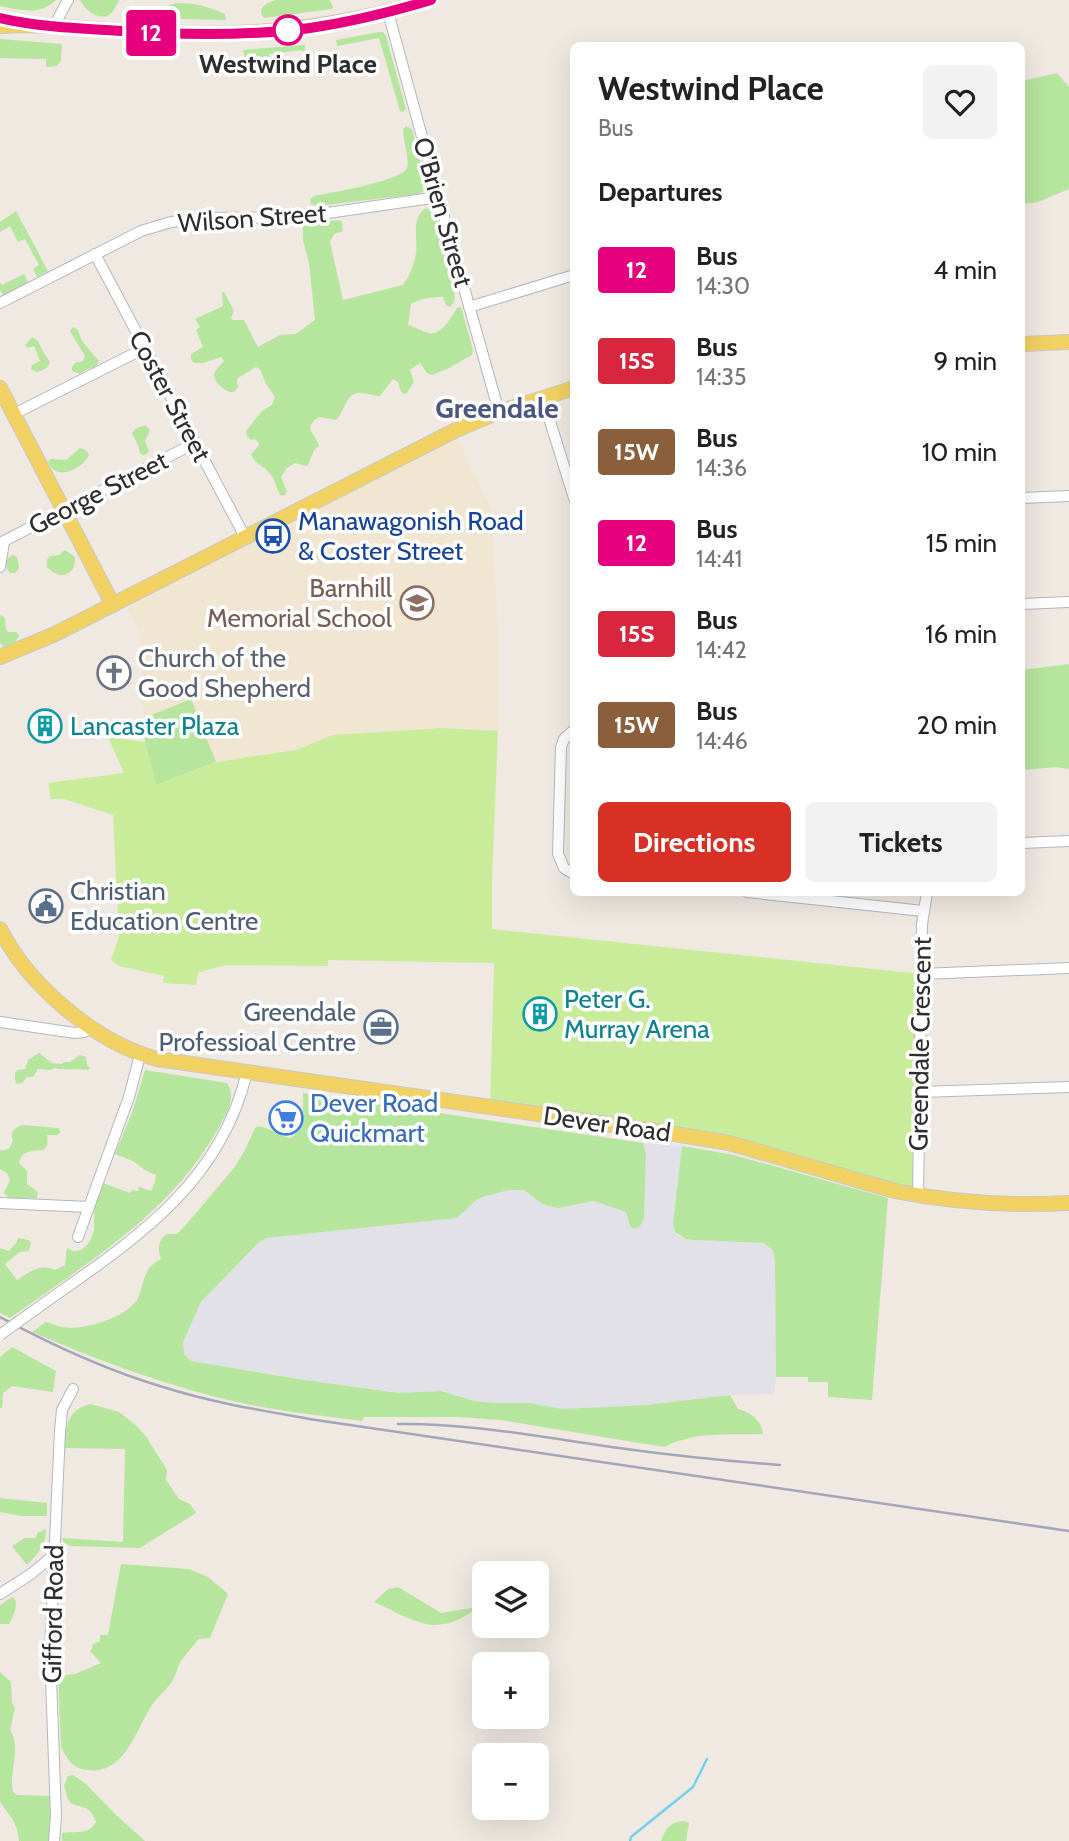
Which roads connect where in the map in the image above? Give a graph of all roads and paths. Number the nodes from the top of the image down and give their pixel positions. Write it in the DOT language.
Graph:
graph roads {
  1 [pos="68,0"];
  2 [pos="431,0"];
  3 [pos="388,12"];
  4 [pos="0,18"];
  5 [pos="29,24"];
  6 [pos="0,26"];
  7 [pos="54,26"];
  8 [pos="438,197"];
  9 [pos="95,254"];
  10 [pos="570,276"];
  11 [pos="0,303"];
  12 [pos="469,307"];
  13 [pos="1069,342"];
  14 [pos="1025,344"];
  15 [pos="145,348"];
  16 [pos="570,389"];
  17 [pos="1,390"];
  18 [pos="543,399"];
  19 [pos="499,412"];
  20 [pos="14,414"];
  21 [pos="195,443"];
  22 [pos="570,485"];
  23 [pos="1069,496"];
  24 [pos="1025,498"];
  25 [pos="64,511"];
  26 [pos="245,537"];
  27 [pos="2,543"];
  28 [pos="0,567"];
  29 [pos="1069,602"];
  30 [pos="1025,604"];
  31 [pos="113,605"];
  32 [pos="0,657"];
  33 [pos="570,734"];
  34 [pos="1069,841"];
  35 [pos="1025,843"];
  36 [pos="570,871"];
  37 [pos="926,896"];
  38 [pos="830,897"];
  39 [pos="923,911"];
  40 [pos="0,929"];
  41 [pos="1069,968"];
  42 [pos="921,974"];
  43 [pos="0,1022"];
  44 [pos="93,1028"];
  45 [pos="141,1055"];
  46 [pos="247,1072"];
  47 [pos="1069,1087"];
  48 [pos="920,1091"];
  49 [pos="918,1196"];
  50 [pos="0,1203"];
  51 [pos="1069,1203"];
  52 [pos="89,1207"];
  53 [pos="78,1237"];
  54 [pos="0,1335"];
  55 [pos="73,1389"];
  56 [pos="55,1555"];
  57 [pos="0,1594"];
  58 [pos="54,1841"];
  1 -- 7 [label="street"];
  2 -- 3 [label="main road"];
  3 -- 7 [label="main road"];
  3 -- 8 [label="street, O'Brien Street"];
  4 -- 5 [label="main road"];
  5 -- 6 [label="main road"];
  5 -- 7 [label="main road"];
  8 -- 9 [label="street, Wilson Street"];
  8 -- 12 [label="street, O'Brien Street"];
  9 -- 11 [label="street, Wilson Street"];
  9 -- 15 [label="street, Coster Street"];
  10 -- 12 [label="street"];
  12 -- 19 [label="street, O'Brien Street"];
  13 -- 14 [label="main road"];
  15 -- 20 [label="street"];
  15 -- 21 [label="street, Coster Street"];
  16 -- 18 [label="main road"];
  17 -- 20 [label="main road"];
  18 -- 19 [label="main road"];
  18 -- 22 [label="street"];
  19 -- 26 [label="main road"];
  20 -- 25 [label="main road"];
  21 -- 25 [label="street, George Street"];
  21 -- 26 [label="street, Coster Street"];
  23 -- 24 [label="street"];
  25 -- 27 [label="street, George Street"];
  25 -- 31 [label="main road"];
  26 -- 31 [label="main road"];
  27 -- 28 [label="street"];
  29 -- 30 [label="street"];
  31 -- 32 [label="main road"];
  33 -- 36 [label="street"];
  34 -- 35 [label="street"];
  37 -- 39 [label="street, Greendale Crescent"];
  38 -- 39 [label="street"];
  39 -- 42 [label="street, Greendale Crescent"];
  40 -- 44 [label="main road, Dever Road"];
  41 -- 42 [label="street"];
  42 -- 48 [label="street, Greendale Crescent"];
  43 -- 44 [label="street"];
  44 -- 45 [label="main road, Dever Road"];
  45 -- 46 [label="main road, Dever Road"];
  45 -- 52 [label="street"];
  46 -- 49 [label="main road, Dever Road"];
  46 -- 54 [label="street, bridge"];
  47 -- 48 [label="street"];
  48 -- 49 [label="street, Greendale Crescent"];
  49 -- 51 [label="main road, Dever Road"];
  50 -- 52 [label="street"];
  52 -- 53 [label="street"];
  55 -- 56 [label="street, Gifford Road"];
  56 -- 57 [label="street"];
  56 -- 58 [label="street, Gifford Road"];
}
